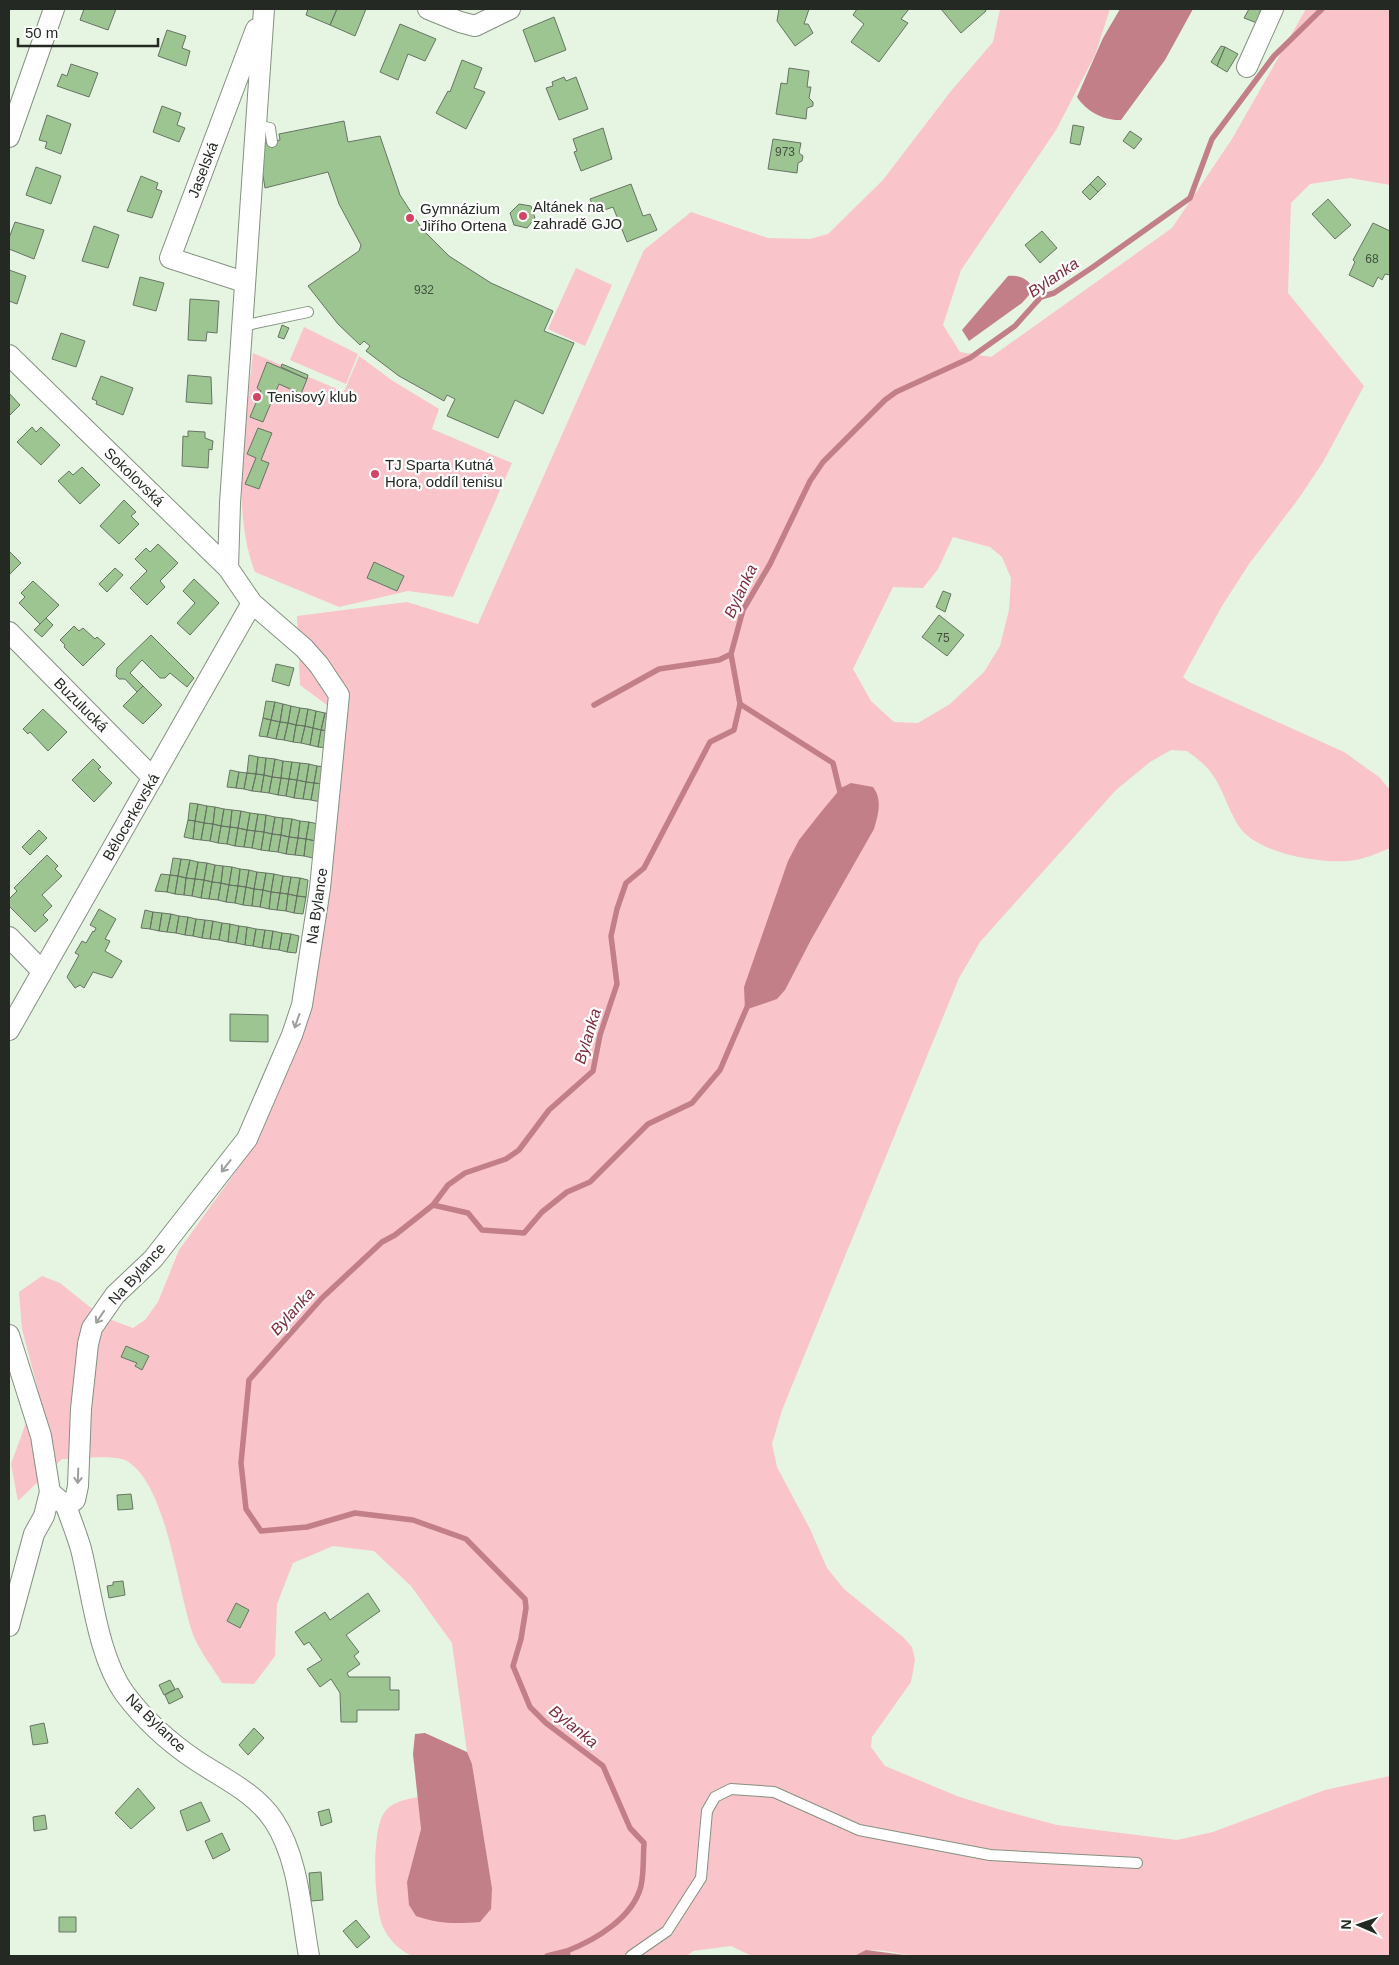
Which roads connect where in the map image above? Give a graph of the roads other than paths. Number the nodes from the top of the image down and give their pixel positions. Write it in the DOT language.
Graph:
graph roads {
  1 [pos="54,9"];
  2 [pos="264,9"];
  3 [pos="428,9"];
  4 [pos="510,9"];
  5 [pos="1272,9"];
  6 [pos="1247,67"];
  7 [pos="256,125"];
  8 [pos="9,137"];
  9 [pos="272,142"];
  10 [pos="244,282"];
  11 [pos="308,312"];
  12 [pos="242,326"];
  13 [pos="9,356"];
  14 [pos="228,568"];
  15 [pos="252,603"];
  16 [pos="9,632"];
  17 [pos="153,778"];
  18 [pos="9,936"];
  19 [pos="42,971"];
  20 [pos="9,1030"];
  21 [pos="9,1335"];
  22 [pos="50,1492"];
  23 [pos="66,1506"];
  24 [pos="9,1626"];
  25 [pos="1137,1863"];
  26 [pos="309,1956"];
  27 [pos="631,1956"];
  1 -- 8 [label="street"];
  2 -- 7 [label="street, Jaselská"];
  2 -- 10 [label="street, Jaselská"];
  3 -- 4 [label="street"];
  5 -- 6 [label="street"];
  7 -- 9 [label="lane"];
  7 -- 10 [label="street, Jaselská"];
  10 -- 12 [label="street, Jaselská"];
  11 -- 12 [label="lane"];
  12 -- 14 [label="street, Jaselská"];
  13 -- 14 [label="street, Sokolovská"];
  14 -- 15 [label="street, Sokolovská"];
  15 -- 17 [label="street, Bělocerkevská"];
  15 -- 23 [label="street, Na Bylance, one-way"];
  16 -- 17 [label="street, Buzulucká"];
  17 -- 19 [label="street, Bělocerkevská"];
  18 -- 19 [label="street"];
  19 -- 20 [label="street, Bělocerkevská"];
  21 -- 22 [label="street"];
  22 -- 23 [label="street"];
  22 -- 24 [label="street"];
  23 -- 26 [label="street, Na Bylance"];
  25 -- 27 [label="lane"];
}
